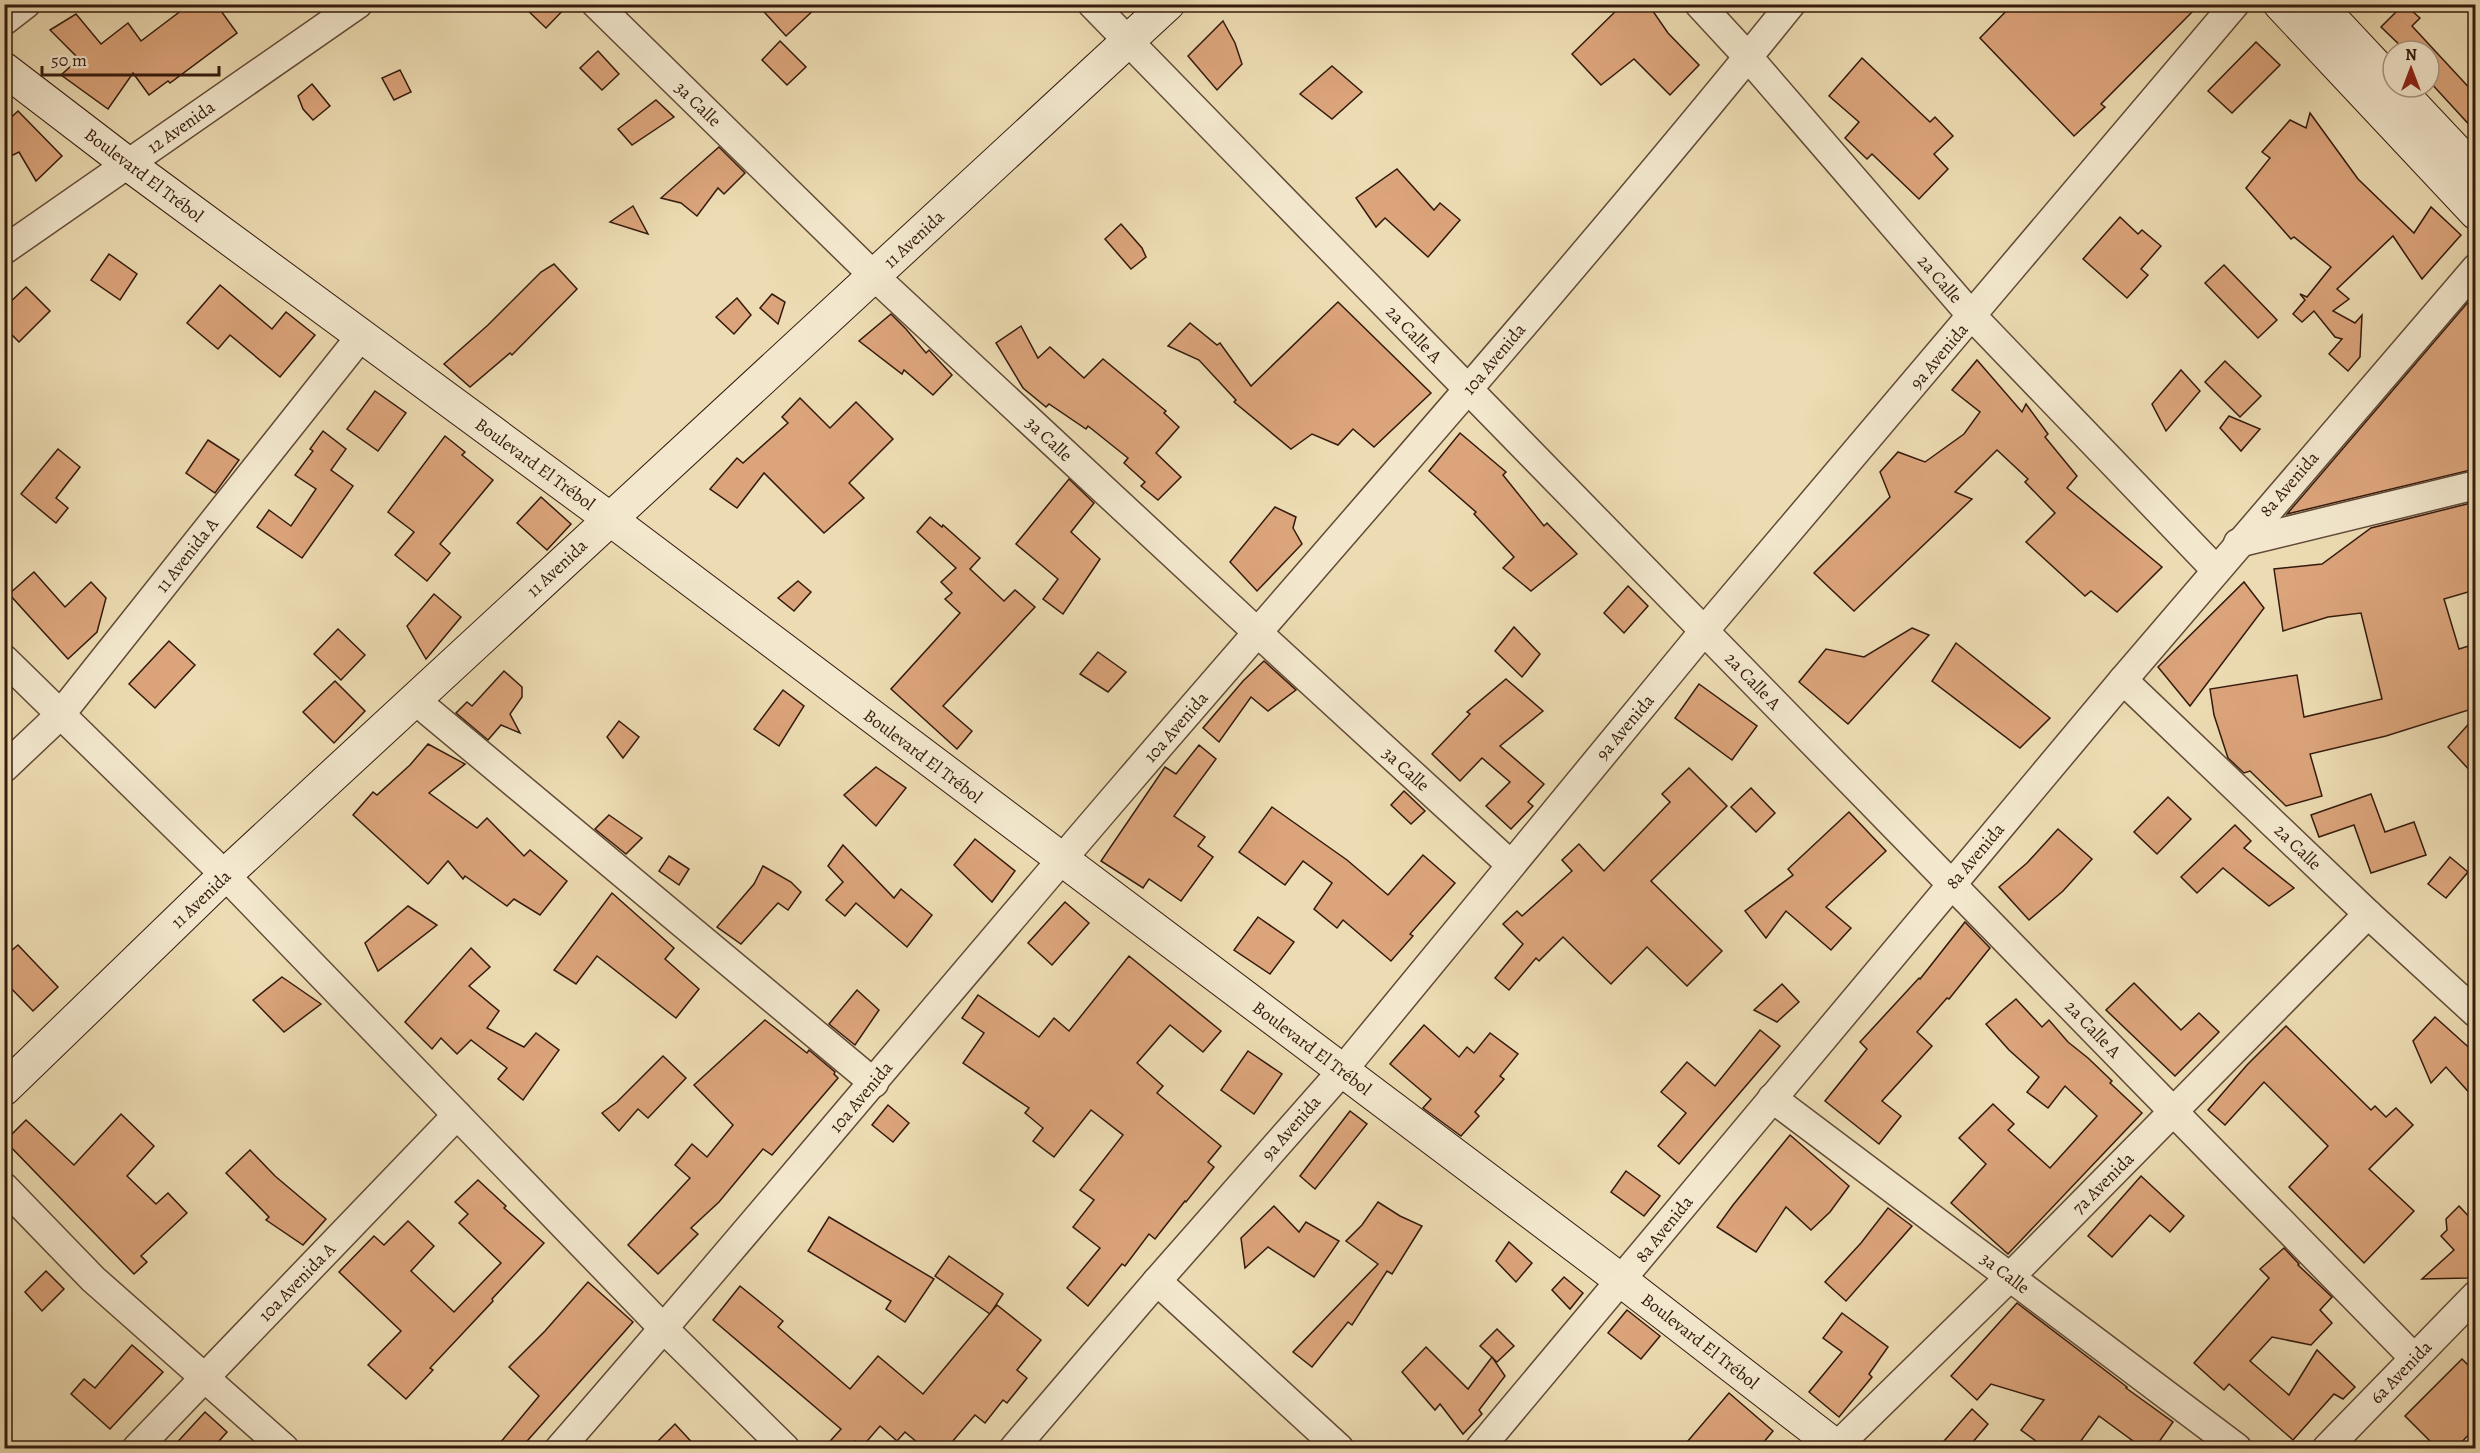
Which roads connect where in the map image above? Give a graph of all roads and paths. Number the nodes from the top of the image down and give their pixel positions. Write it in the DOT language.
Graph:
graph roads {
  1 [pos="26,4"];
  2 [pos="358,4"];
  3 [pos="596,4"];
  4 [pos="1092,4"];
  5 [pos="1168,4"];
  6 [pos="1699,4"];
  7 [pos="1791,4"];
  8 [pos="2235,4"];
  9 [pos="2280,4"];
  10 [pos="2318,4"];
  11 [pos="4,21"];
  12 [pos="1128,41"];
  13 [pos="1748,57"];
  14 [pos="4,69"];
  15 [pos="2381,72"];
  16 [pos="2406,99"];
  17 [pos="128,164"];
  18 [pos="2475,172"];
  19 [pos="2475,213"];
  20 [pos="4,249"];
  21 [pos="2475,268"];
  22 [pos="874,276"];
  23 [pos="1972,316"];
  24 [pos="361,336"];
  25 [pos="1468,390"];
  26 [pos="2475,485"];
  27 [pos="610,519"];
  28 [pos="2238,543"];
  29 [pos="2216,570"];
  30 [pos="1704,631"];
  31 [pos="1257,632"];
  32 [pos="4,660"];
  33 [pos="2123,680"];
  34 [pos="415,700"];
  35 [pos="60,715"];
  36 [pos="4,768"];
  37 [pos="1061,860"];
  38 [pos="1511,865"];
  39 [pos="225,875"];
  40 [pos="1951,884"];
  41 [pos="2368,914"];
  42 [pos="2475,1013"];
  43 [pos="1342,1071"];
  44 [pos="874,1083"];
  45 [pos="4,1089"];
  46 [pos="1772,1098"];
  47 [pos="2173,1112"];
  48 [pos="457,1115"];
  49 [pos="4,1187"];
  50 [pos="2010,1277"];
  51 [pos="1156,1281"];
  52 [pos="1622,1281"];
  53 [pos="2475,1295"];
  54 [pos="664,1329"];
  55 [pos="2414,1358"];
  56 [pos="206,1378"];
  57 [pos="1837,1448"];
  58 [pos="137,1449"];
  59 [pos="284,1449"];
  60 [pos="560,1449"];
  61 [pos="785,1449"];
  62 [pos="1014,1449"];
  63 [pos="1339,1449"];
  64 [pos="1480,1449"];
  65 [pos="2237,1449"];
  66 [pos="2327,1449"];
  1 -- 11 [label="street"];
  2 -- 17 [label="street, 12 Avenida"];
  3 -- 22 [label="street, 3a Calle"];
  4 -- 12 [label="street, 2a Calle A"];
  5 -- 12 [label="main road, 11 Avenida"];
  6 -- 13 [label="street, 2a Calle"];
  7 -- 13 [label="street, 10a Avenida"];
  8 -- 23 [label="street, 9a Avenida"];
  9 -- 19 [label="main road"];
  10 -- 15 [label="main road"];
  12 -- 22 [label="main road, 11 Avenida"];
  12 -- 25 [label="street, 2a Calle A"];
  13 -- 23 [label="street, 2a Calle"];
  13 -- 25 [label="street, 10a Avenida"];
  14 -- 17 [label="main road, Boulevard El Trébol"];
  16 -- 18 [label="main road"];
  17 -- 20 [label="street, 12 Avenida"];
  17 -- 24 [label="main road, Boulevard El Trébol"];
  21 -- 28 [label="street, 8a Avenida"];
  22 -- 27 [label="main road, 11 Avenida"];
  22 -- 31 [label="street, 3a Calle"];
  23 -- 29 [label="street, 2a Calle"];
  23 -- 30 [label="street, 9a Avenida"];
  24 -- 27 [label="main road, Boulevard El Trébol"];
  24 -- 35 [label="street, 11 Avenida A"];
  25 -- 30 [label="street, 2a Calle A"];
  25 -- 31 [label="street, 10a Avenida"];
  26 -- 28 [label="street"];
  27 -- 34 [label="main road, 11 Avenida"];
  27 -- 37 [label="main road, Boulevard El Trébol"];
  28 -- 29 [label="street, 8a Avenida"];
  29 -- 33 [label="street, 8a Avenida"];
  30 -- 38 [label="street, 9a Avenida"];
  30 -- 40 [label="street, 2a Calle A"];
  31 -- 37 [label="street, 10a Avenida"];
  31 -- 38 [label="street, 3a Calle"];
  32 -- 35 [label="street"];
  33 -- 40 [label="street, 8a Avenida"];
  33 -- 41 [label="street, 2a Calle"];
  34 -- 39 [label="main road, 11 Avenida"];
  34 -- 44 [label="street"];
  35 -- 36 [label="street, 11 Avenida A"];
  35 -- 39 [label="street"];
  37 -- 43 [label="main road, Boulevard El Trébol"];
  37 -- 44 [label="street, 10a Avenida"];
  38 -- 43 [label="street, 9a Avenida"];
  39 -- 45 [label="main road, 11 Avenida"];
  39 -- 48 [label="street"];
  40 -- 46 [label="street, 8a Avenida"];
  40 -- 47 [label="street, 2a Calle A"];
  41 -- 42 [label="street, 2a Calle"];
  41 -- 47 [label="street, 7a Avenida"];
  43 -- 51 [label="street, 9a Avenida"];
  43 -- 52 [label="main road, Boulevard El Trébol"];
  44 -- 54 [label="street, 10a Avenida"];
  46 -- 50 [label="street, 3a Calle"];
  46 -- 52 [label="street, 8a Avenida"];
  47 -- 50 [label="street, 7a Avenida"];
  47 -- 55 [label="street, 2a Calle A"];
  48 -- 54 [label="street"];
  48 -- 56 [label="street, 10a Avenida A"];
  49 -- 56 [label="street"];
  50 -- 57 [label="street, 7a Avenida"];
  50 -- 65 [label="street, 3a Calle"];
  51 -- 62 [label="street, 9a Avenida"];
  51 -- 63 [label="street"];
  52 -- 57 [label="main road, Boulevard El Trébol"];
  52 -- 64 [label="street, 8a Avenida"];
  53 -- 55 [label="street, 6a Avenida"];
  54 -- 60 [label="street, 10a Avenida"];
  54 -- 61 [label="street"];
  55 -- 66 [label="street, 6a Avenida"];
  56 -- 58 [label="street, 10a Avenida A"];
  56 -- 59 [label="street"];
}
